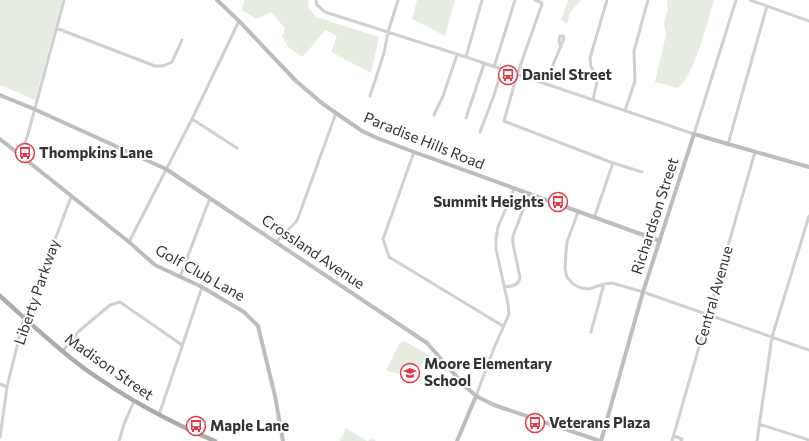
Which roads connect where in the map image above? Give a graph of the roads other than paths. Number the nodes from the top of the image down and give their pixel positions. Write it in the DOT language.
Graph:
graph roads {
  1 [pos="64,0"];
  2 [pos="217,0"];
  3 [pos="316,0"];
  4 [pos="398,0"];
  5 [pos="482,0"];
  6 [pos="515,0"];
  7 [pos="535,0"];
  8 [pos="607,0"];
  9 [pos="648,0"];
  10 [pos="736,0"];
  11 [pos="750,0"];
  12 [pos="767,6"];
  13 [pos="239,21"];
  14 [pos="809,21"];
  15 [pos="56,28"];
  16 [pos="388,32"];
  17 [pos="182,40"];
  18 [pos="561,48"];
  19 [pos="456,55"];
  20 [pos="466,57"];
  21 [pos="484,64"];
  22 [pos="494,67"];
  23 [pos="502,70"];
  24 [pos="517,75"];
  25 [pos="546,84"];
  26 [pos="0,95"];
  27 [pos="370,96"];
  28 [pos="592,100"];
  29 [pos="34,109"];
  30 [pos="625,111"];
  31 [pos="336,113"];
  32 [pos="434,115"];
  33 [pos="466,118"];
  34 [pos="192,119"];
  35 [pos="480,132"];
  36 [pos="694,134"];
  37 [pos="0,139"];
  38 [pos="728,144"];
  39 [pos="237,148"];
  40 [pos="414,152"];
  41 [pos="755,152"];
  42 [pos="21,155"];
  43 [pos="613,163"];
  44 [pos="809,166"];
  45 [pos="166,169"];
  46 [pos="642,172"];
  47 [pos="514,189"];
  48 [pos="529,194"];
  49 [pos="71,196"];
  50 [pos="210,198"];
  51 [pos="578,212"];
  52 [pos="809,216"];
  53 [pos="594,218"];
  54 [pos="660,241"];
  55 [pos="129,242"];
  56 [pos="276,242"];
  57 [pos="180,278"];
  58 [pos="604,284"];
  59 [pos="202,287"];
  60 [pos="504,287"];
  61 [pos="643,292"];
  62 [pos="0,296"];
  63 [pos="708,315"];
  64 [pos="24,318"];
  65 [pos="503,326"];
  66 [pos="591,332"];
  67 [pos="772,338"];
  68 [pos="182,345"];
  69 [pos="809,350"];
  70 [pos="63,352"];
  71 [pos="0,384"];
  72 [pos="7,387"];
  73 [pos="476,396"];
  74 [pos="134,401"];
  75 [pos="159,415"];
  76 [pos="760,424"];
  77 [pos="674,436"];
  78 [pos="0,437"];
  79 [pos="809,440"];
  80 [pos="119,441"];
  81 [pos="215,441"];
  82 [pos="283,441"];
  83 [pos="457,441"];
  84 [pos="601,441"];
  85 [pos="672,441"];
  86 [pos="681,441"];
  87 [pos="757,441"];
  1 -- 15 [label="street"];
  2 -- 13 [label="street, Paradise Hills Road"];
  3 -- 16 [label="street"];
  4 -- 16 [label="street"];
  5 -- 20 [label="street"];
  6 -- 22 [label="street"];
  7 -- 24 [label="street"];
  8 -- 28 [label="street"];
  9 -- 30 [label="street"];
  10 -- 36 [label="street, Richardson Street"];
  11 -- 12 [label="street"];
  12 -- 14 [label="street"];
  12 -- 38 [label="street"];
  13 -- 31 [label="street, Paradise Hills Road"];
  13 -- 34 [label="street"];
  15 -- 17 [label="street"];
  15 -- 29 [label="street"];
  16 -- 19 [label="street"];
  16 -- 27 [label="street"];
  18 -- 25 [label="street"];
  19 -- 20 [label="street"];
  19 -- 32 [label="street"];
  20 -- 21 [label="street"];
  21 -- 22 [label="street"];
  21 -- 33 [label="street"];
  22 -- 23 [label="street"];
  23 -- 24 [label="street"];
  23 -- 35 [label="street"];
  24 -- 25 [label="street"];
  24 -- 43 [label="street"];
  25 -- 28 [label="street"];
  26 -- 29 [label="street, Crossland Avenue"];
  28 -- 30 [label="street"];
  29 -- 42 [label="street"];
  29 -- 45 [label="street, Crossland Avenue"];
  30 -- 36 [label="street"];
  31 -- 40 [label="street, Paradise Hills Road"];
  31 -- 56 [label="street"];
  34 -- 39 [label="street"];
  34 -- 45 [label="street"];
  36 -- 38 [label="street"];
  36 -- 54 [label="street, Richardson Street"];
  37 -- 42 [label="street, Golf Club Lane"];
  38 -- 41 [label="street"];
  40 -- 47 [label="street, Paradise Hills Road"];
  40 -- 65 [label="street"];
  41 -- 44 [label="street"];
  41 -- 63 [label="street, Central Avenue"];
  42 -- 49 [label="street, Golf Club Lane"];
  43 -- 46 [label="street"];
  43 -- 53 [label="street"];
  45 -- 50 [label="street, Crossland Avenue"];
  45 -- 55 [label="street"];
  47 -- 48 [label="street, Paradise Hills Road"];
  47 -- 60 [label="street"];
  48 -- 51 [label="street, Paradise Hills Road"];
  48 -- 60 [label="street"];
  49 -- 55 [label="street, Golf Club Lane"];
  49 -- 64 [label="street, Liberty Parkway"];
  50 -- 56 [label="street, Crossland Avenue"];
  50 -- 57 [label="street"];
  51 -- 53 [label="street, Paradise Hills Road"];
  51 -- 58 [label="street"];
  52 -- 67 [label="street"];
  53 -- 54 [label="street, Paradise Hills Road"];
  54 -- 61 [label="street, Richardson Street"];
  55 -- 57 [label="street, Golf Club Lane"];
  56 -- 73 [label="street, Crossland Avenue"];
  57 -- 59 [label="street, Golf Club Lane"];
  58 -- 61 [label="street"];
  58 -- 66 [label="street"];
  59 -- 68 [label="street"];
  59 -- 82 [label="street, Golf Club Lane"];
  60 -- 65 [label="street"];
  61 -- 63 [label="street"];
  61 -- 84 [label="street, Richardson Street"];
  62 -- 64 [label="main road, Madison Street"];
  63 -- 67 [label="street"];
  63 -- 77 [label="street, Central Avenue"];
  64 -- 70 [label="main road, Madison Street"];
  64 -- 72 [label="street, Liberty Parkway"];
  65 -- 73 [label="street"];
  67 -- 69 [label="street"];
  67 -- 76 [label="street"];
  68 -- 70 [label="street"];
  68 -- 75 [label="street"];
  70 -- 74 [label="main road, Madison Street"];
  71 -- 72 [label="street"];
  72 -- 78 [label="street, Liberty Parkway"];
  73 -- 83 [label="street"];
  73 -- 84 [label="street, Crossland Avenue"];
  74 -- 75 [label="main road, Madison Street"];
  74 -- 80 [label="street"];
  75 -- 81 [label="main road, Madison Street"];
  76 -- 79 [label="street"];
  76 -- 87 [label="street"];
  77 -- 85 [label="street, Central Avenue"];
  77 -- 86 [label="street"];
}
